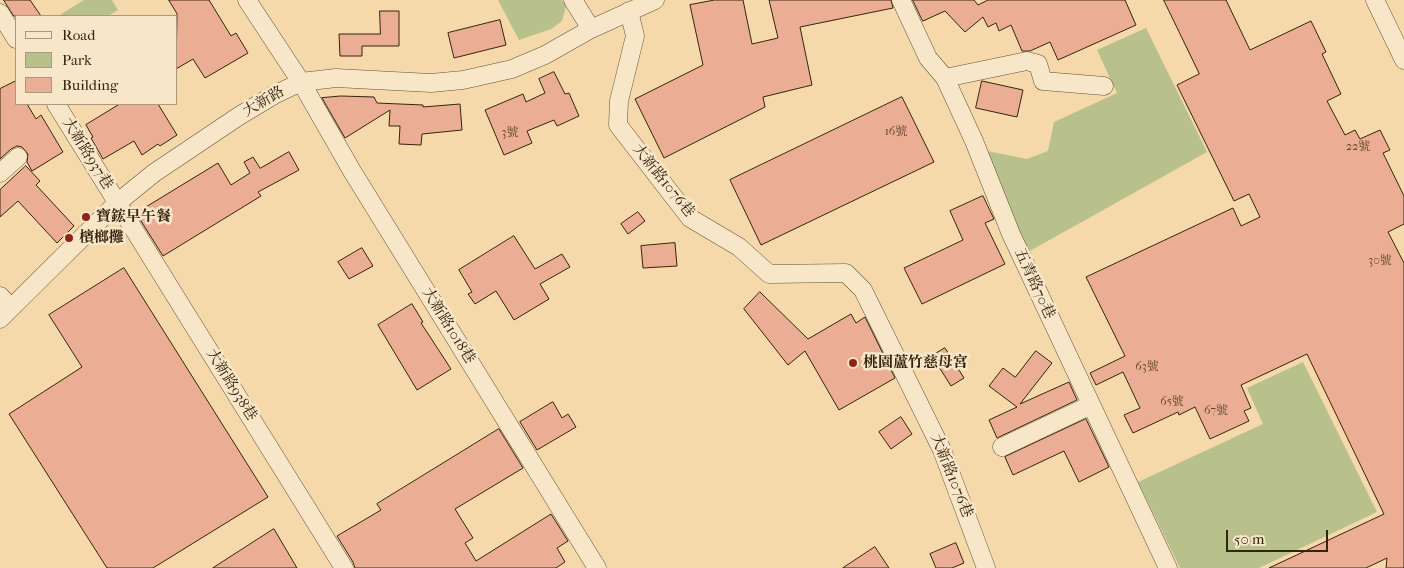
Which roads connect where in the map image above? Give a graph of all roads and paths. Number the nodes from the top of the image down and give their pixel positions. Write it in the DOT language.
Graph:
graph roads {
  1 [pos="247,0"];
  2 [pos="573,0"];
  3 [pos="655,0"];
  4 [pos="901,0"];
  5 [pos="1375,0"];
  6 [pos="629,12"];
  7 [pos="0,13"];
  8 [pos="591,29"];
  9 [pos="15,37"];
  10 [pos="1404,60"];
  11 [pos="945,78"];
  12 [pos="301,82"];
  13 [pos="1104,86"];
  14 [pos="57,105"];
  15 [pos="18,157"];
  16 [pos="0,173"];
  17 [pos="118,204"];
  18 [pos="4,307"];
  19 [pos="1091,405"];
  20 [pos="1002,447"];
  21 [pos="344,568"];
  22 [pos="597,568"];
  23 [pos="986,568"];
  24 [pos="1168,568"];
  1 -- 12 [label="street, 大新路1018巷"];
  2 -- 8 [label="street"];
  3 -- 6 [label="street, 大新路"];
  4 -- 11 [label="street, 五青路70巷"];
  5 -- 10 [label="street"];
  6 -- 8 [label="street, 大新路"];
  6 -- 23 [label="street, 大新路1076巷"];
  7 -- 9 [label="street"];
  8 -- 12 [label="street, 大新路"];
  11 -- 13 [label="street"];
  11 -- 19 [label="street, 五青路70巷"];
  12 -- 17 [label="street, 大新路"];
  12 -- 22 [label="street, 大新路1018巷"];
  14 -- 17 [label="street, 大新路937巷"];
  15 -- 16 [label="street"];
  17 -- 18 [label="street, 大新路"];
  17 -- 21 [label="street, 大新路938巷"];
  19 -- 20 [label="street"];
  19 -- 24 [label="street, 五青路70巷"];
}
